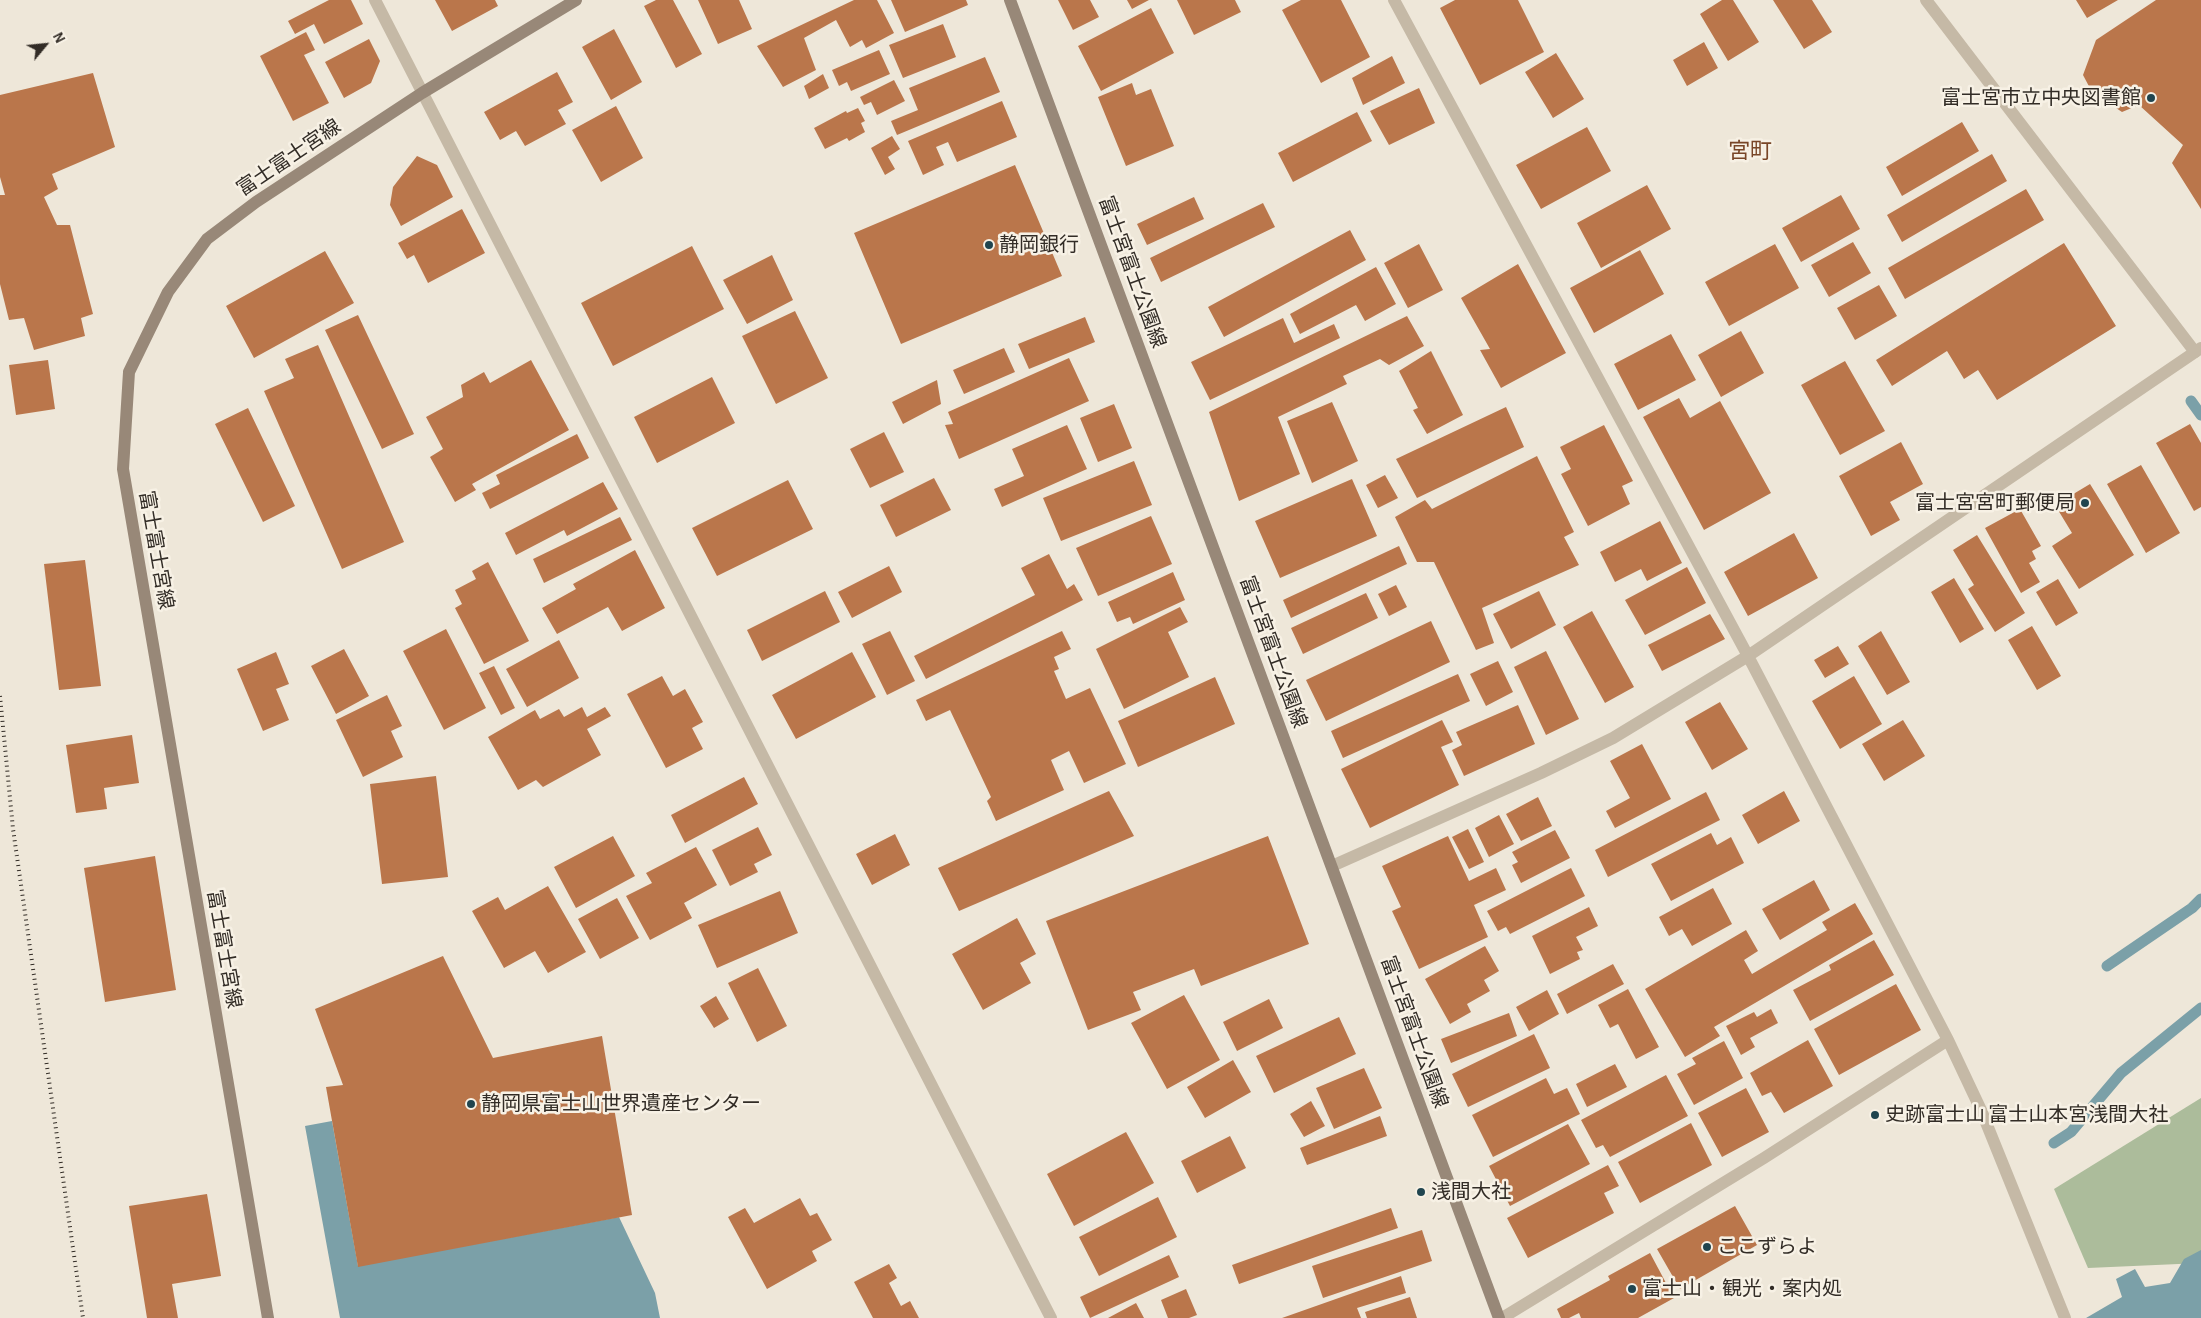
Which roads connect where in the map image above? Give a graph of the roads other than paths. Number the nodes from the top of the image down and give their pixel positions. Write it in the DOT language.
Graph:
graph roads {
  1 [pos="375,0"];
  2 [pos="576,0"];
  3 [pos="1010,0"];
  4 [pos="1394,0"];
  5 [pos="1926,0"];
  6 [pos="422,93"];
  7 [pos="2198,350"];
  8 [pos="1748,656"];
  9 [pos="1332,866"];
  10 [pos="1948,1040"];
  11 [pos="2064,1316"];
  12 [pos="268,1318"];
  13 [pos="1051,1318"];
  14 [pos="1501,1318"];
  1 -- 6 [label="street"];
  2 -- 6 [label="main road, 富士富士宮線"];
  3 -- 9 [label="main road, 富士宮富士公園線"];
  4 -- 8 [label="street"];
  5 -- 7 [label="street"];
  6 -- 12 [label="main road, 富士富士宮線"];
  6 -- 13 [label="street"];
  7 -- 8 [label="street"];
  8 -- 9 [label="street"];
  8 -- 10 [label="street"];
  9 -- 14 [label="main road, 富士宮富士公園線"];
  10 -- 11 [label="street"];
  10 -- 14 [label="street"];
}
